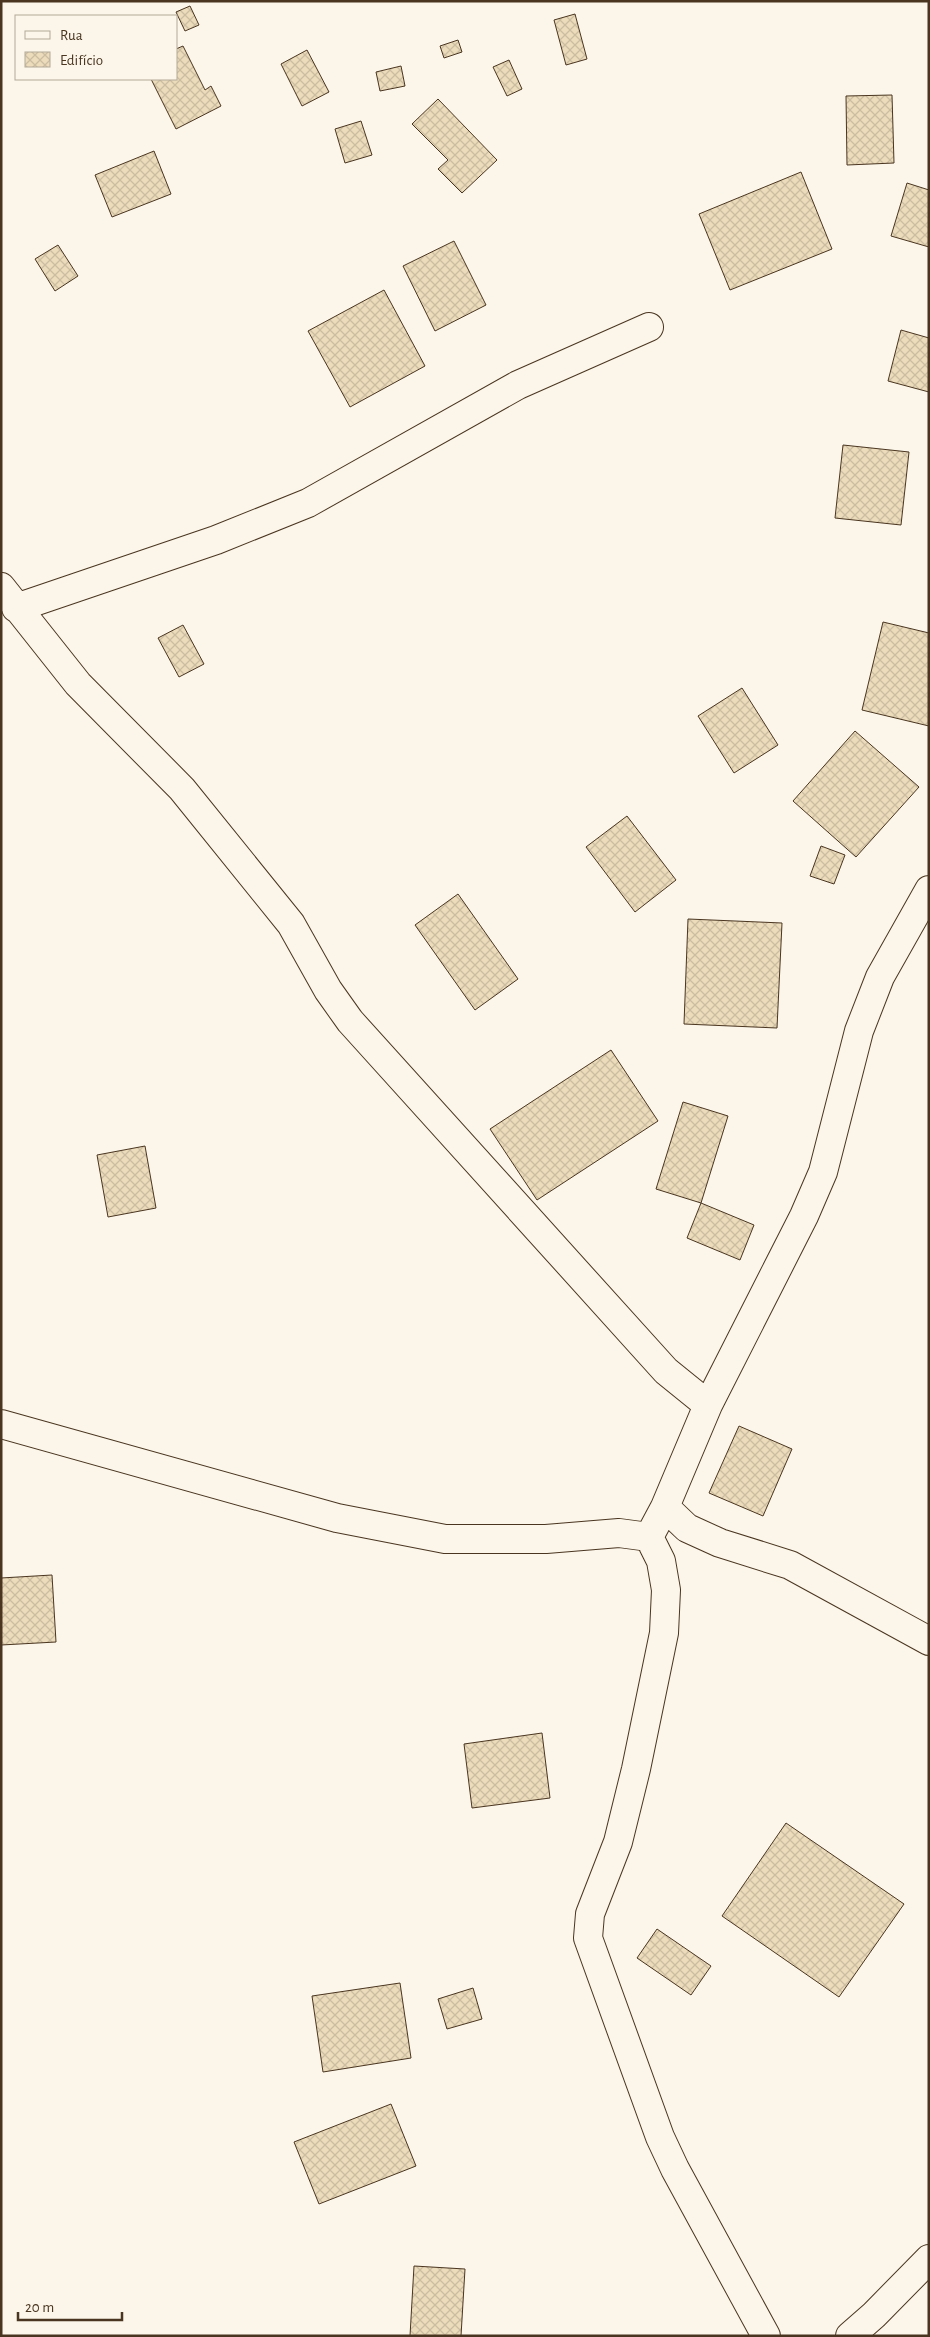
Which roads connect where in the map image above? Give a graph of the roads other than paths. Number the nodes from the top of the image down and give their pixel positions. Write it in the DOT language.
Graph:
graph roads {
  1 [pos="649,327"];
  2 [pos="9,598"];
  3 [pos="929,890"];
  4 [pos="708,1405"];
  5 [pos="1,1424"];
  6 [pos="665,1507"];
  7 [pos="649,1537"];
  8 [pos="929,1641"];
  9 [pos="929,2259"];
  10 [pos="766,2336"];
  11 [pos="850,2336"];
  1 -- 2 [label="street"];
  2 -- 4 [label="street"];
  3 -- 4 [label="street"];
  4 -- 6 [label="street"];
  5 -- 7 [label="street"];
  6 -- 7 [label="street"];
  6 -- 8 [label="street"];
  7 -- 10 [label="street"];
  9 -- 11 [label="street"];
}
